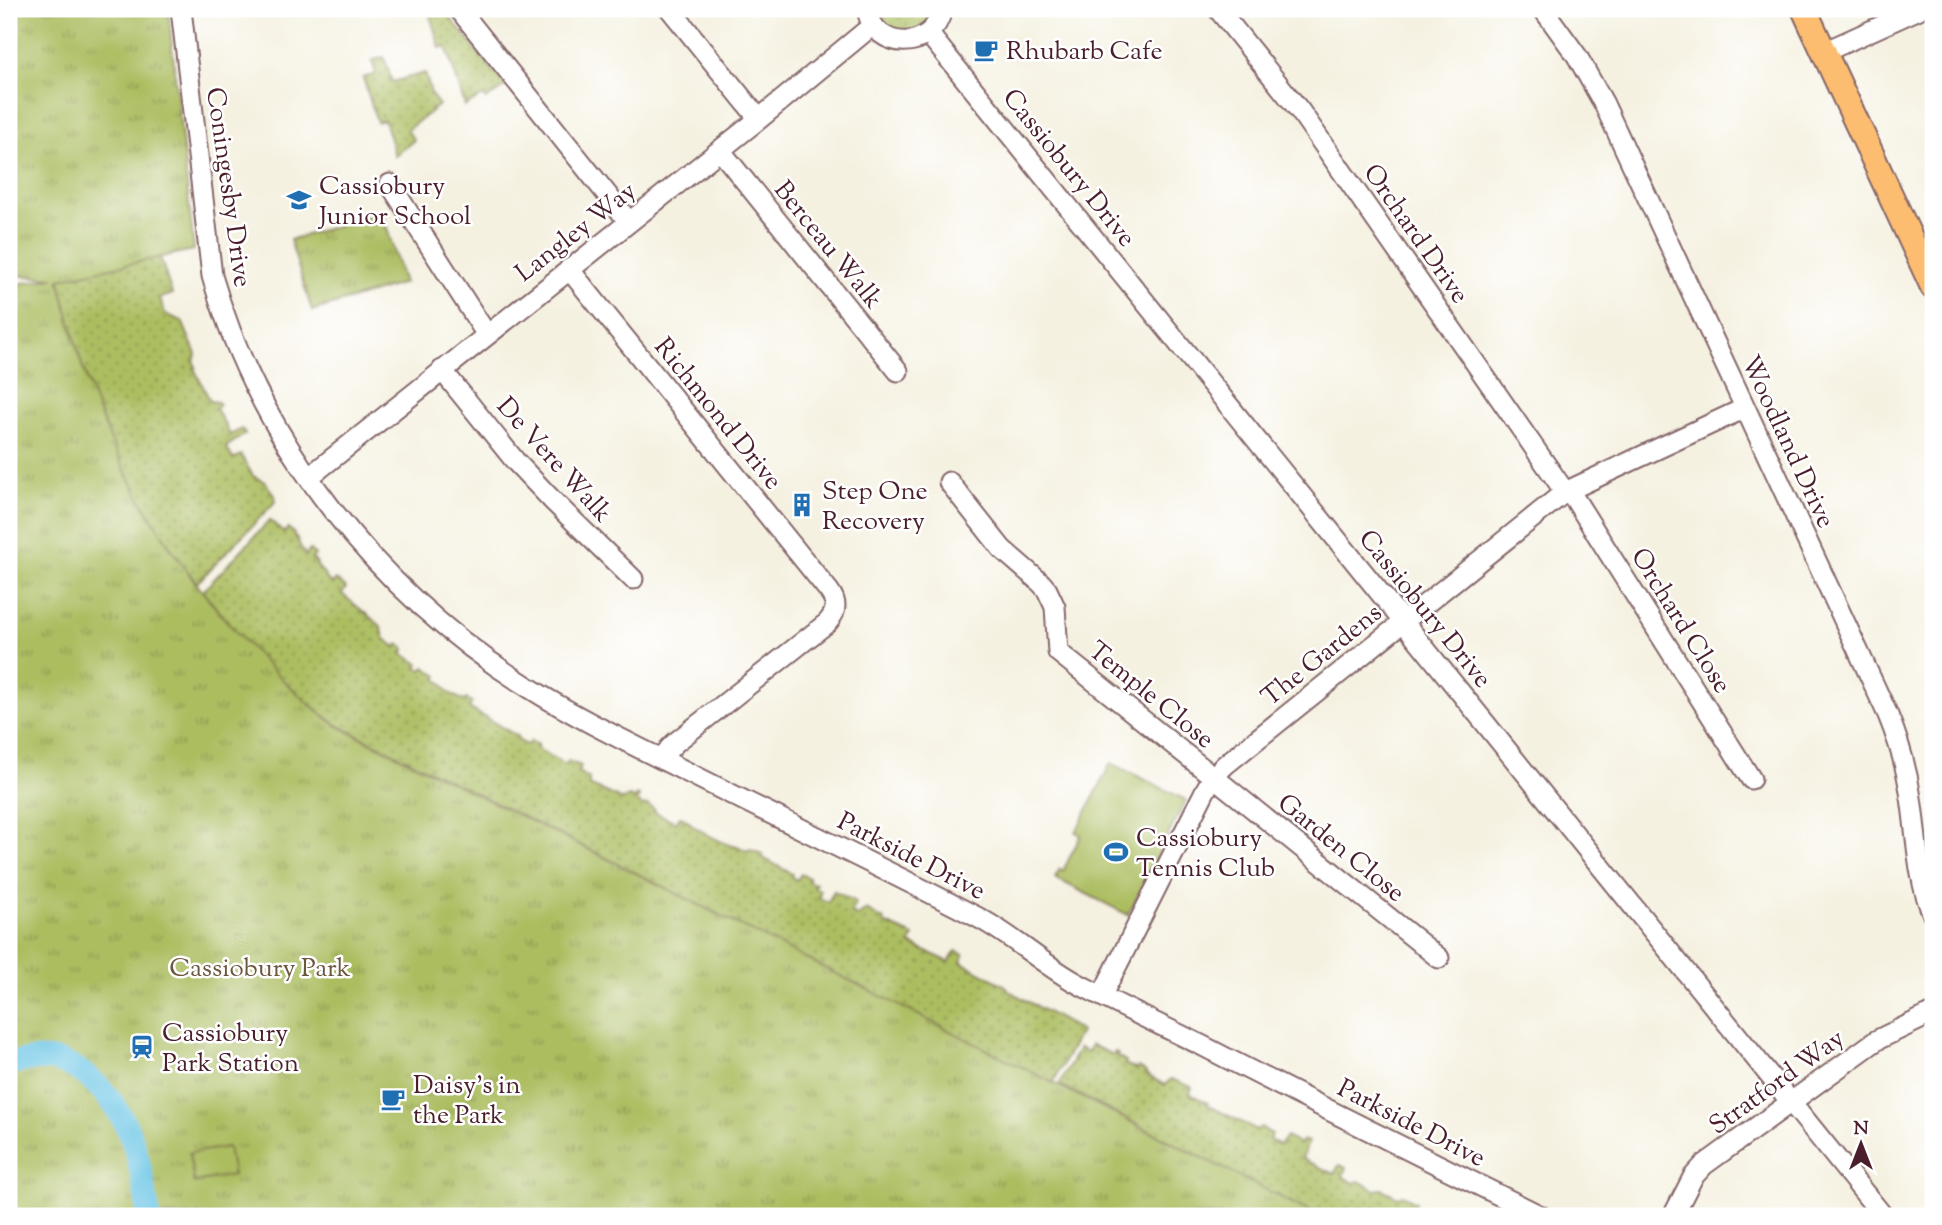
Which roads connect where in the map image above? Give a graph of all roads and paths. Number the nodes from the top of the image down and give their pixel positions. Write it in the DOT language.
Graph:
graph roads {
  1 [pos="181,9"];
  2 [pos="459,9"];
  3 [pos="670,9"];
  4 [pos="942,9"];
  5 [pos="1218,9"];
  6 [pos="1544,9"];
  7 [pos="1804,9"];
  8 [pos="1919,9"];
  9 [pos="870,17"];
  10 [pos="928,33"];
  11 [pos="1824,52"];
  12 [pos="759,119"];
  13 [pos="720,150"];
  14 [pos="390,184"];
  15 [pos="629,222"];
  16 [pos="569,270"];
  17 [pos="1933,287"];
  18 [pos="487,335"];
  19 [pos="442,370"];
  20 [pos="898,371"];
  21 [pos="1745,408"];
  22 [pos="309,477"];
  23 [pos="949,482"];
  24 [pos="1567,491"];
  25 [pos="632,579"];
  26 [pos="1404,622"];
  27 [pos="663,760"];
  28 [pos="1213,777"];
  29 [pos="1751,779"];
  30 [pos="1933,915"];
  31 [pos="1439,958"];
  32 [pos="1102,995"];
  33 [pos="1933,1013"];
  34 [pos="1791,1102"];
  35 [pos="1541,1216"];
  36 [pos="1673,1216"];
  37 [pos="1883,1216"];
  1 -- 22 [label="street, Coningesby Drive"];
  2 -- 15 [label="street"];
  3 -- 12 [label="street"];
  4 -- 10 [label="street"];
  5 -- 24 [label="street, Orchard Drive"];
  6 -- 21 [label="street, Woodland Drive"];
  7 -- 11 [label="main road"];
  8 -- 11 [label="street"];
  9 -- 10 [label="street"];
  9 -- 12 [label="street, Langley Way"];
  10 -- 26 [label="street, Cassiobury Drive"];
  11 -- 17 [label="main road"];
  12 -- 13 [label="street, Langley Way"];
  13 -- 15 [label="street, Langley Way"];
  13 -- 20 [label="street, Berceau Walk"];
  14 -- 18 [label="street"];
  15 -- 16 [label="street, Langley Way"];
  16 -- 18 [label="street, Langley Way"];
  16 -- 27 [label="street, Richmond Drive"];
  18 -- 19 [label="street, Langley Way"];
  19 -- 22 [label="street, Langley Way"];
  19 -- 25 [label="street, De Vere Walk"];
  21 -- 24 [label="street, The Gardens"];
  21 -- 30 [label="street, Woodland Drive"];
  22 -- 27 [label="street, Parkside Drive"];
  23 -- 28 [label="street, Temple Close"];
  24 -- 26 [label="street, The Gardens"];
  24 -- 29 [label="street, Orchard Close"];
  26 -- 28 [label="street, The Gardens"];
  26 -- 34 [label="street, Cassiobury Drive"];
  27 -- 32 [label="street, Parkside Drive"];
  28 -- 31 [label="street, Garden Close"];
  28 -- 32 [label="street, The Gardens"];
  32 -- 35 [label="street, Parkside Drive"];
  33 -- 34 [label="street, Stratford Way"];
  34 -- 36 [label="street, Stratford Way"];
  34 -- 37 [label="street, Cassiobury Drive"];
}
